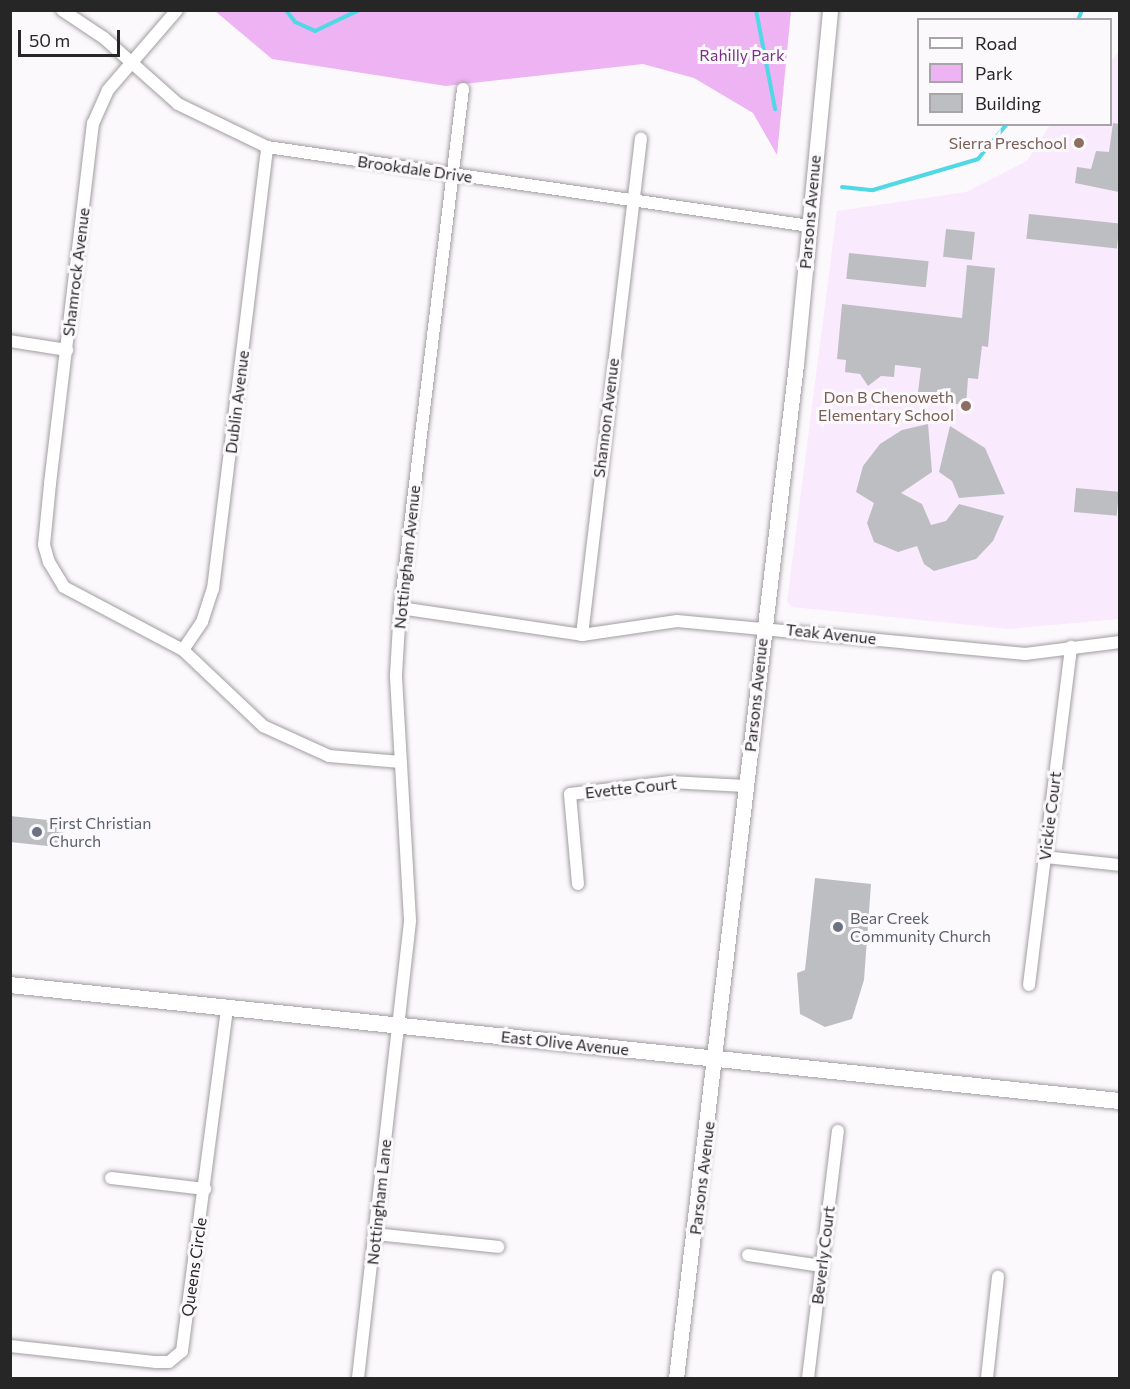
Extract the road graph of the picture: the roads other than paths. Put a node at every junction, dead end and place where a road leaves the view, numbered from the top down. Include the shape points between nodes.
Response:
1 (62, 10) edge
2 (177, 10) edge
3 (830, 10) edge
4 (132, 63) junction
5 (463, 89) dead end
6 (641, 138) dead end
7 (267, 147) junction
8 (451, 174) junction
9 (633, 202) junction
10 (810, 226) junction
11 (10, 341) edge
12 (67, 350) junction
13 (400, 608) junction
14 (763, 627) junction
15 (582, 635) junction
16 (1119, 642) edge
17 (1071, 647) junction
18 (183, 650) junction
19 (401, 762) junction
20 (745, 786) junction
21 (1045, 857) junction
22 (1119, 865) edge
23 (578, 884) dead end
24 (10, 985) edge
25 (1029, 985) dead end
26 (227, 1009) junction
27 (398, 1026) junction
28 (718, 1059) junction
29 (1119, 1101) edge
30 (838, 1131) dead end
31 (111, 1178) dead end
32 (205, 1189) junction
33 (375, 1234) junction
34 (498, 1247) dead end
35 (748, 1255) dead end
36 (822, 1266) junction
37 (998, 1277) dead end
38 (10, 1346) edge
39 (358, 1378) edge
40 (676, 1378) edge
41 (808, 1378) edge
42 (987, 1378) edge

1 - 4 street, Brookdale Drive
2 - 4 street, Shamrock Avenue
3 - 10 street, Parsons Avenue
4 - 7 street, Brookdale Drive via 188,111
4 - 12 street, Shamrock Avenue via 108,90 93,123
5 - 8 street, Nottingham Avenue
6 - 9 street, Shannon Avenue
7 - 8 street, Brookdale Drive
7 - 18 street, Dublin Avenue via 213,589 202,622
8 - 9 street, Brookdale Drive
8 - 13 street, Nottingham Avenue
9 - 10 street, Brookdale Drive
9 - 15 street, Shannon Avenue
10 - 14 street, Parsons Avenue
11 - 12 street
12 - 18 street, Shamrock Avenue via 44,544 49,562 64,586
13 - 15 street, Teak Avenue
13 - 19 street, Nottingham Avenue via 396,675
14 - 15 street, Teak Avenue via 677,621
14 - 17 street, Teak Avenue via 1025,654
14 - 20 street, Parsons Avenue
16 - 17 street, Teak Avenue
17 - 21 street, Vickie Court
18 - 19 street via 263,726 290,741 360,761
19 - 27 street, Nottingham Avenue via 411,878
20 - 23 street, Evette Court via 670,782 570,794
20 - 28 street, Parsons Avenue
21 - 22 street
21 - 25 street, Vickie Court
24 - 26 main road, East Olive Avenue
26 - 27 main road, East Olive Avenue
26 - 32 street, Queens Circle
27 - 28 main road, East Olive Avenue
27 - 33 street, Nottingham Lane
28 - 29 main road, East Olive Avenue
28 - 40 street, Parsons Avenue
30 - 36 street, Beverly Court
31 - 32 street
32 - 38 street, Queens Circle via 182,1351 170,1362
33 - 34 street
33 - 39 street, Nottingham Lane
35 - 36 street
36 - 41 street, Beverly Court
37 - 42 street

